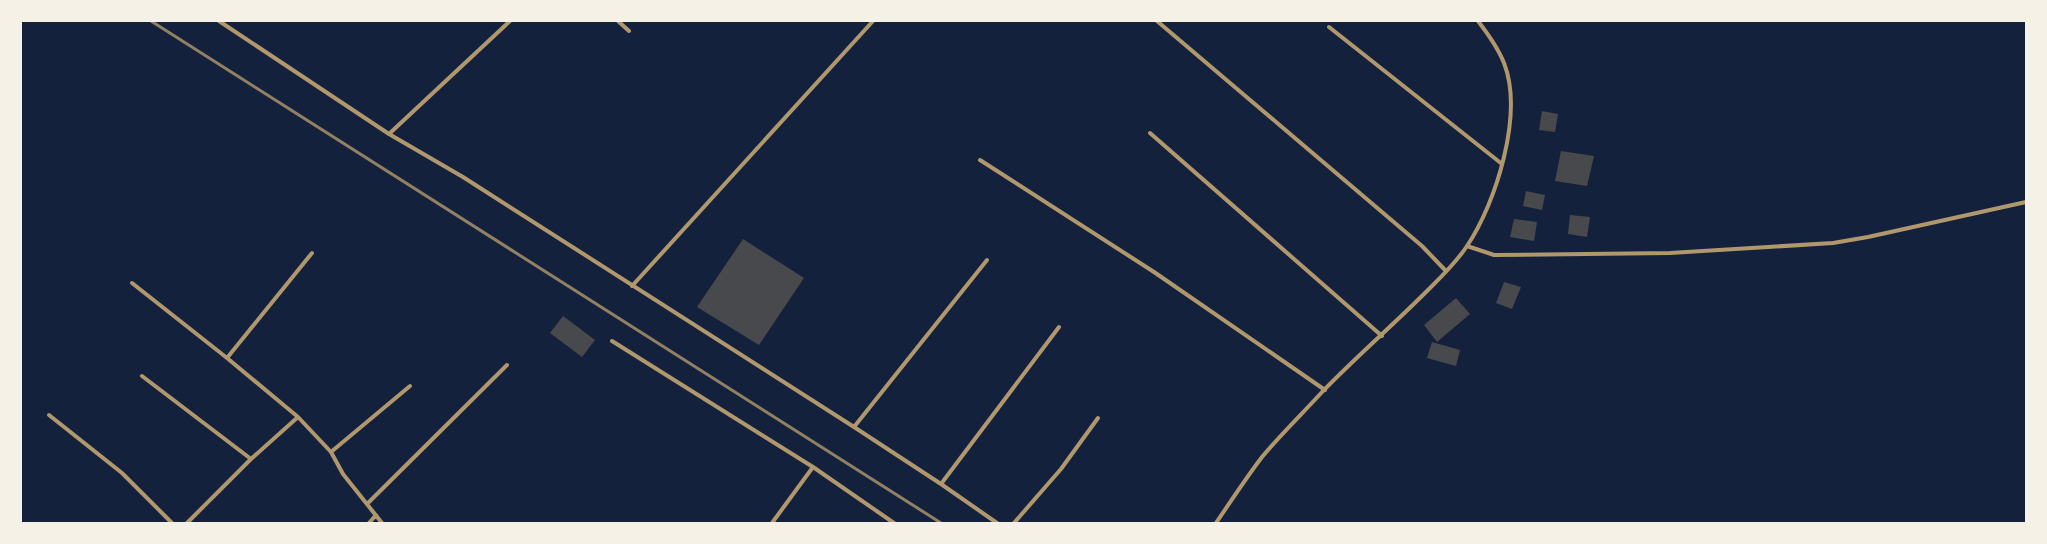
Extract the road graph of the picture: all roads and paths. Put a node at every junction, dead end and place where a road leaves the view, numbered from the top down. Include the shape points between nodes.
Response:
1 (219, 21) edge
2 (510, 21) edge
3 (618, 21) edge
4 (873, 21) edge
5 (1157, 21) edge
6 (1478, 21) edge
7 (1329, 27) dead end
8 (629, 31) dead end
9 (1150, 133) dead end
10 (389, 134) junction
11 (980, 160) dead end
12 (1502, 164) junction
13 (2026, 202) edge
14 (1467, 246) junction
15 (312, 253) dead end
16 (987, 260) dead end
17 (1446, 271) junction
18 (132, 283) dead end
19 (632, 286) junction
20 (1059, 327) dead end
21 (1382, 336) junction
22 (612, 341) dead end
23 (227, 358) junction
24 (507, 365) dead end
25 (142, 376) dead end
26 (410, 386) dead end
27 (1325, 390) junction
28 (49, 415) dead end
29 (298, 417) junction
30 (1098, 418) dead end
31 (854, 427) junction
32 (331, 452) junction
33 (252, 459) junction
34 (814, 467) junction
35 (941, 484) junction
36 (367, 504) junction
37 (376, 515) junction
38 (172, 523) edge
39 (188, 523) edge
40 (369, 523) edge
41 (382, 523) edge
42 (772, 523) edge
43 (894, 523) edge
44 (997, 523) edge
45 (1014, 523) edge
46 (1216, 523) edge

1 - 10 street
2 - 10 street
3 - 8 street
4 - 19 street
5 - 17 street via 1422,246
6 - 12 street via 1504,64 1511,101 1509,131
7 - 12 street
9 - 21 street
10 - 19 street via 463,177
11 - 27 street via 1154,272
12 - 14 street via 1488,206
13 - 14 street via 1833,243 1670,253 1494,255
14 - 17 street
15 - 23 street
16 - 31 street
17 - 21 street
18 - 23 street
19 - 31 street
20 - 35 street
21 - 27 street
22 - 34 street
23 - 29 street
24 - 36 street
25 - 33 street
26 - 32 street
27 - 46 street via 1262,457
28 - 38 street via 122,473
29 - 32 street
29 - 33 street
30 - 45 street via 1061,469
31 - 35 street
32 - 36 street via 342,474
33 - 39 street
34 - 42 street
34 - 43 street
35 - 44 street
36 - 37 street
37 - 40 street
37 - 41 street

